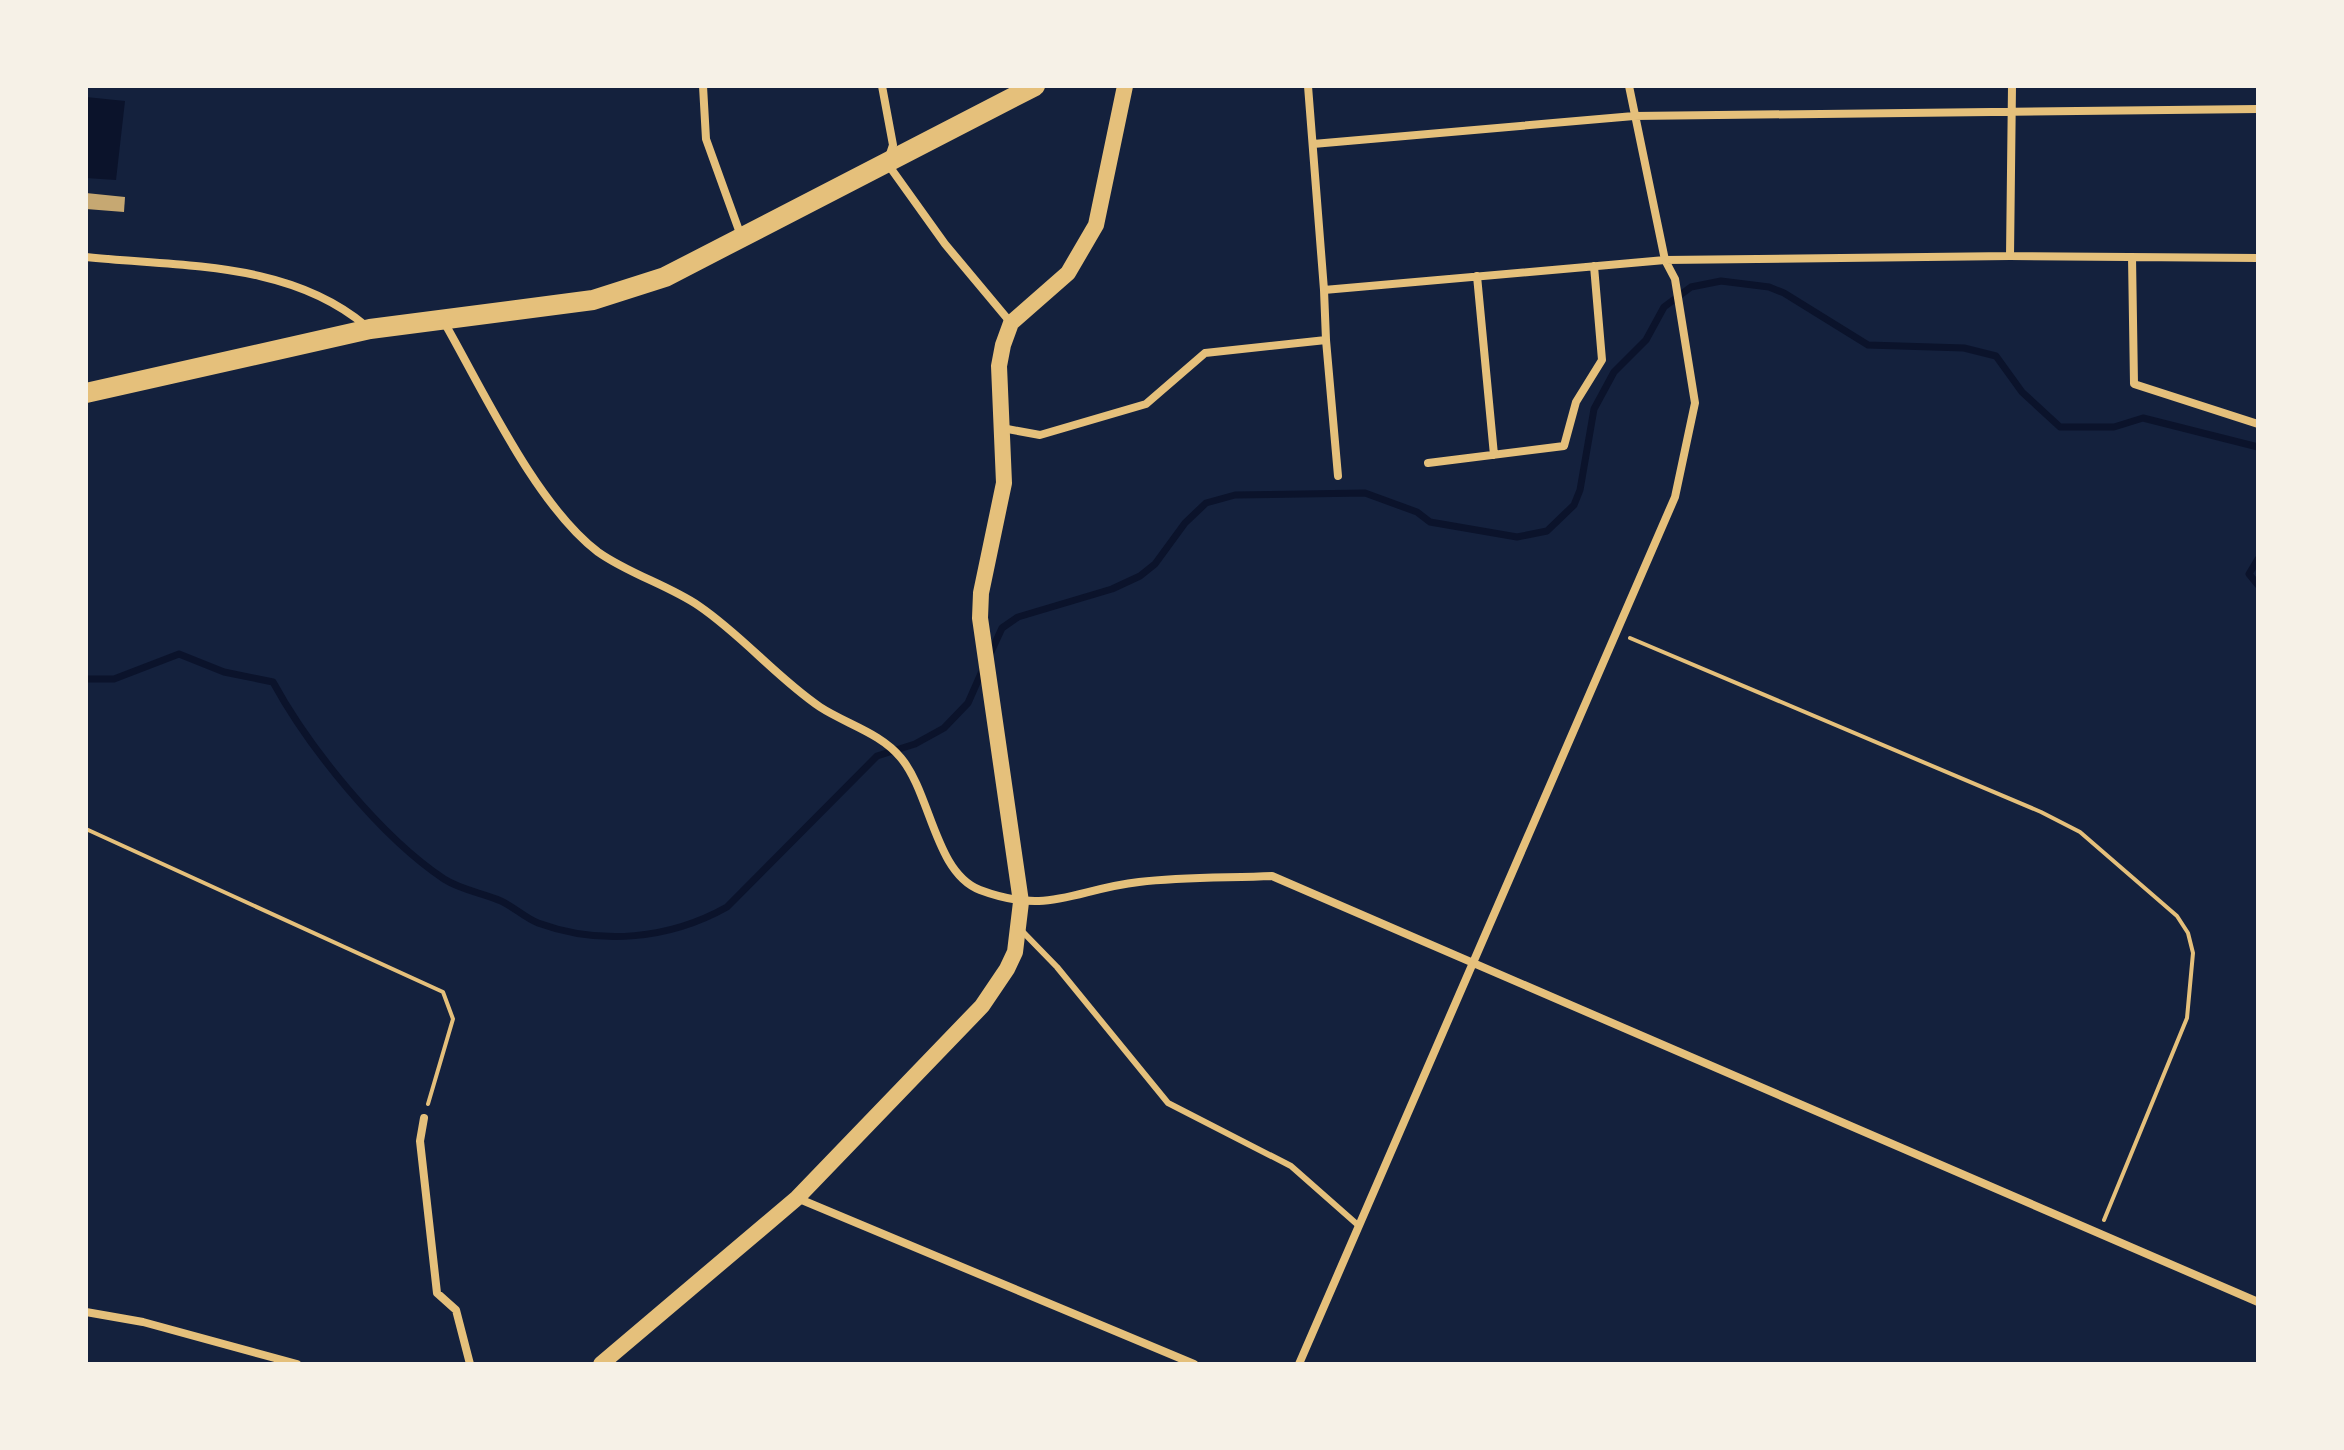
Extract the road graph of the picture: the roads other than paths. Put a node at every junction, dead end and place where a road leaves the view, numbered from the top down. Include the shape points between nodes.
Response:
1 (703, 86) edge
2 (882, 86) edge
3 (1035, 86) edge
4 (1125, 86) edge
5 (1308, 86) edge
6 (1629, 86) edge
7 (2012, 86) edge
8 (2258, 109) edge
9 (2011, 114) junction
10 (1634, 116) junction
11 (1313, 144) junction
12 (887, 163) junction
13 (741, 237) junction
14 (2010, 256) junction
15 (86, 257) edge
16 (2132, 257) junction
17 (2258, 258) edge
18 (1665, 260) junction
19 (1594, 266) junction
20 (1477, 276) junction
21 (1324, 290) junction
22 (442, 320) junction
23 (1011, 323) junction
24 (370, 329) junction
25 (1326, 340) junction
26 (86, 393) edge
27 (2258, 424) edge
28 (1002, 428) junction
29 (1494, 455) junction
30 (1428, 463) dead end
31 (1338, 476) dead end
32 (1021, 902) junction
33 (1020, 929) junction
34 (1471, 963) junction
35 (424, 1118) road end
36 (797, 1198) junction
37 (1359, 1226) junction
38 (2258, 1302) edge
39 (86, 1312) edge
40 (297, 1364) edge
41 (470, 1364) edge
42 (601, 1364) edge
43 (1194, 1364) edge
44 (1299, 1364) edge

1 - 13 street via 706,139
2 - 12 street via 893,145
3 - 12 main road
4 - 23 main road via 1096,225 1084,250 1068,273
5 - 11 street
6 - 10 street
7 - 9 street
8 - 9 street
9 - 10 street
9 - 14 street
10 - 11 street
10 - 18 street
11 - 21 street
12 - 13 main road
12 - 23 street
13 - 22 main road via 628,291
14 - 16 street
14 - 18 street
15 - 24 street via 285,281 338,303
16 - 17 street
16 - 27 street via 2134,384
18 - 19 street
18 - 34 street via 1675,279 1695,403 1675,497
19 - 20 street
19 - 29 street via 1602,360 1576,402 1564,446
20 - 21 street
20 - 29 street
21 - 25 street
22 - 24 main road
22 - 32 street via 522,457 572,529 625,568 698,605 782,681 884,743 916,782 959,875 979,889
23 - 28 main road via 999,366
24 - 26 main road
25 - 28 street via 1205,353 1146,404 1040,435
25 - 31 street
28 - 32 main road via 1004,483 980,618
29 - 30 street
32 - 33 main road
32 - 34 street via 1072,898 1137,882 1272,876
33 - 36 main road via 1007,969 982,1006
33 - 37 lane via 1168,1103 1291,1166
34 - 37 street
34 - 38 street
35 - 41 street via 420,1141 437,1293 456,1310
36 - 42 main road
36 - 43 street
37 - 44 street
39 - 40 street

